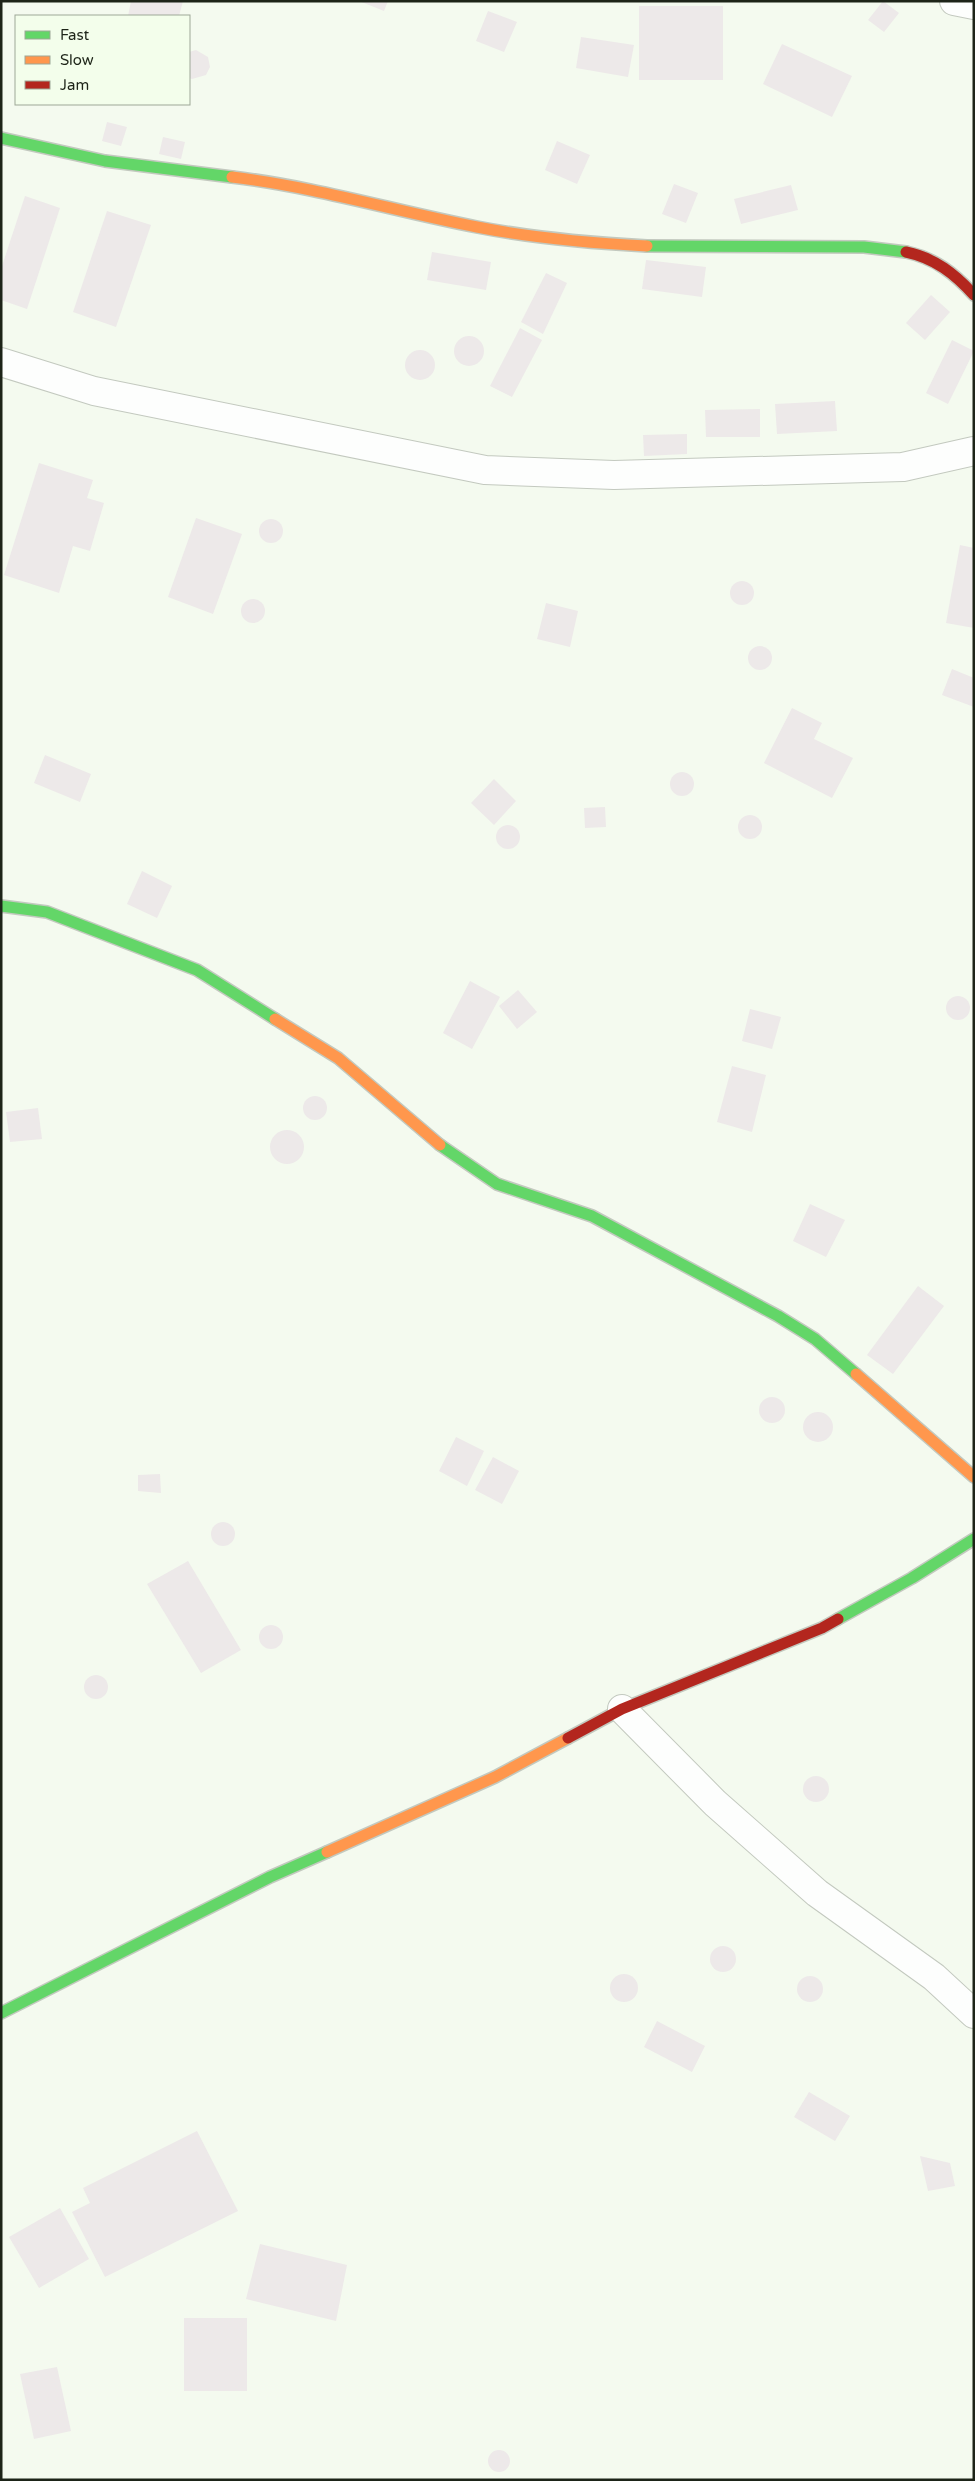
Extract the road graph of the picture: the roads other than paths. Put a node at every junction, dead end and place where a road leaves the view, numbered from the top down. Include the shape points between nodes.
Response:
1 (954, 1) edge
2 (974, 4) edge
3 (1, 138) edge
4 (974, 295) edge
5 (1, 362) edge
6 (974, 451) edge
7 (1, 906) edge
8 (974, 1477) edge
9 (974, 1539) edge
10 (622, 1709) junction
11 (1, 2013) edge
12 (974, 2014) edge

1 - 2 street
3 - 4 street via 81,156 288,185 537,237 638,246 865,246 915,254 942,264
5 - 6 street via 94,391 485,470 614,475 903,467
7 - 8 street via 47,912 197,970 338,1058 446,1150 497,1184 592,1216 815,1339
9 - 10 street via 822,1628
10 - 11 street via 495,1777 270,1877
10 - 12 street via 715,1804 817,1893 934,1976

